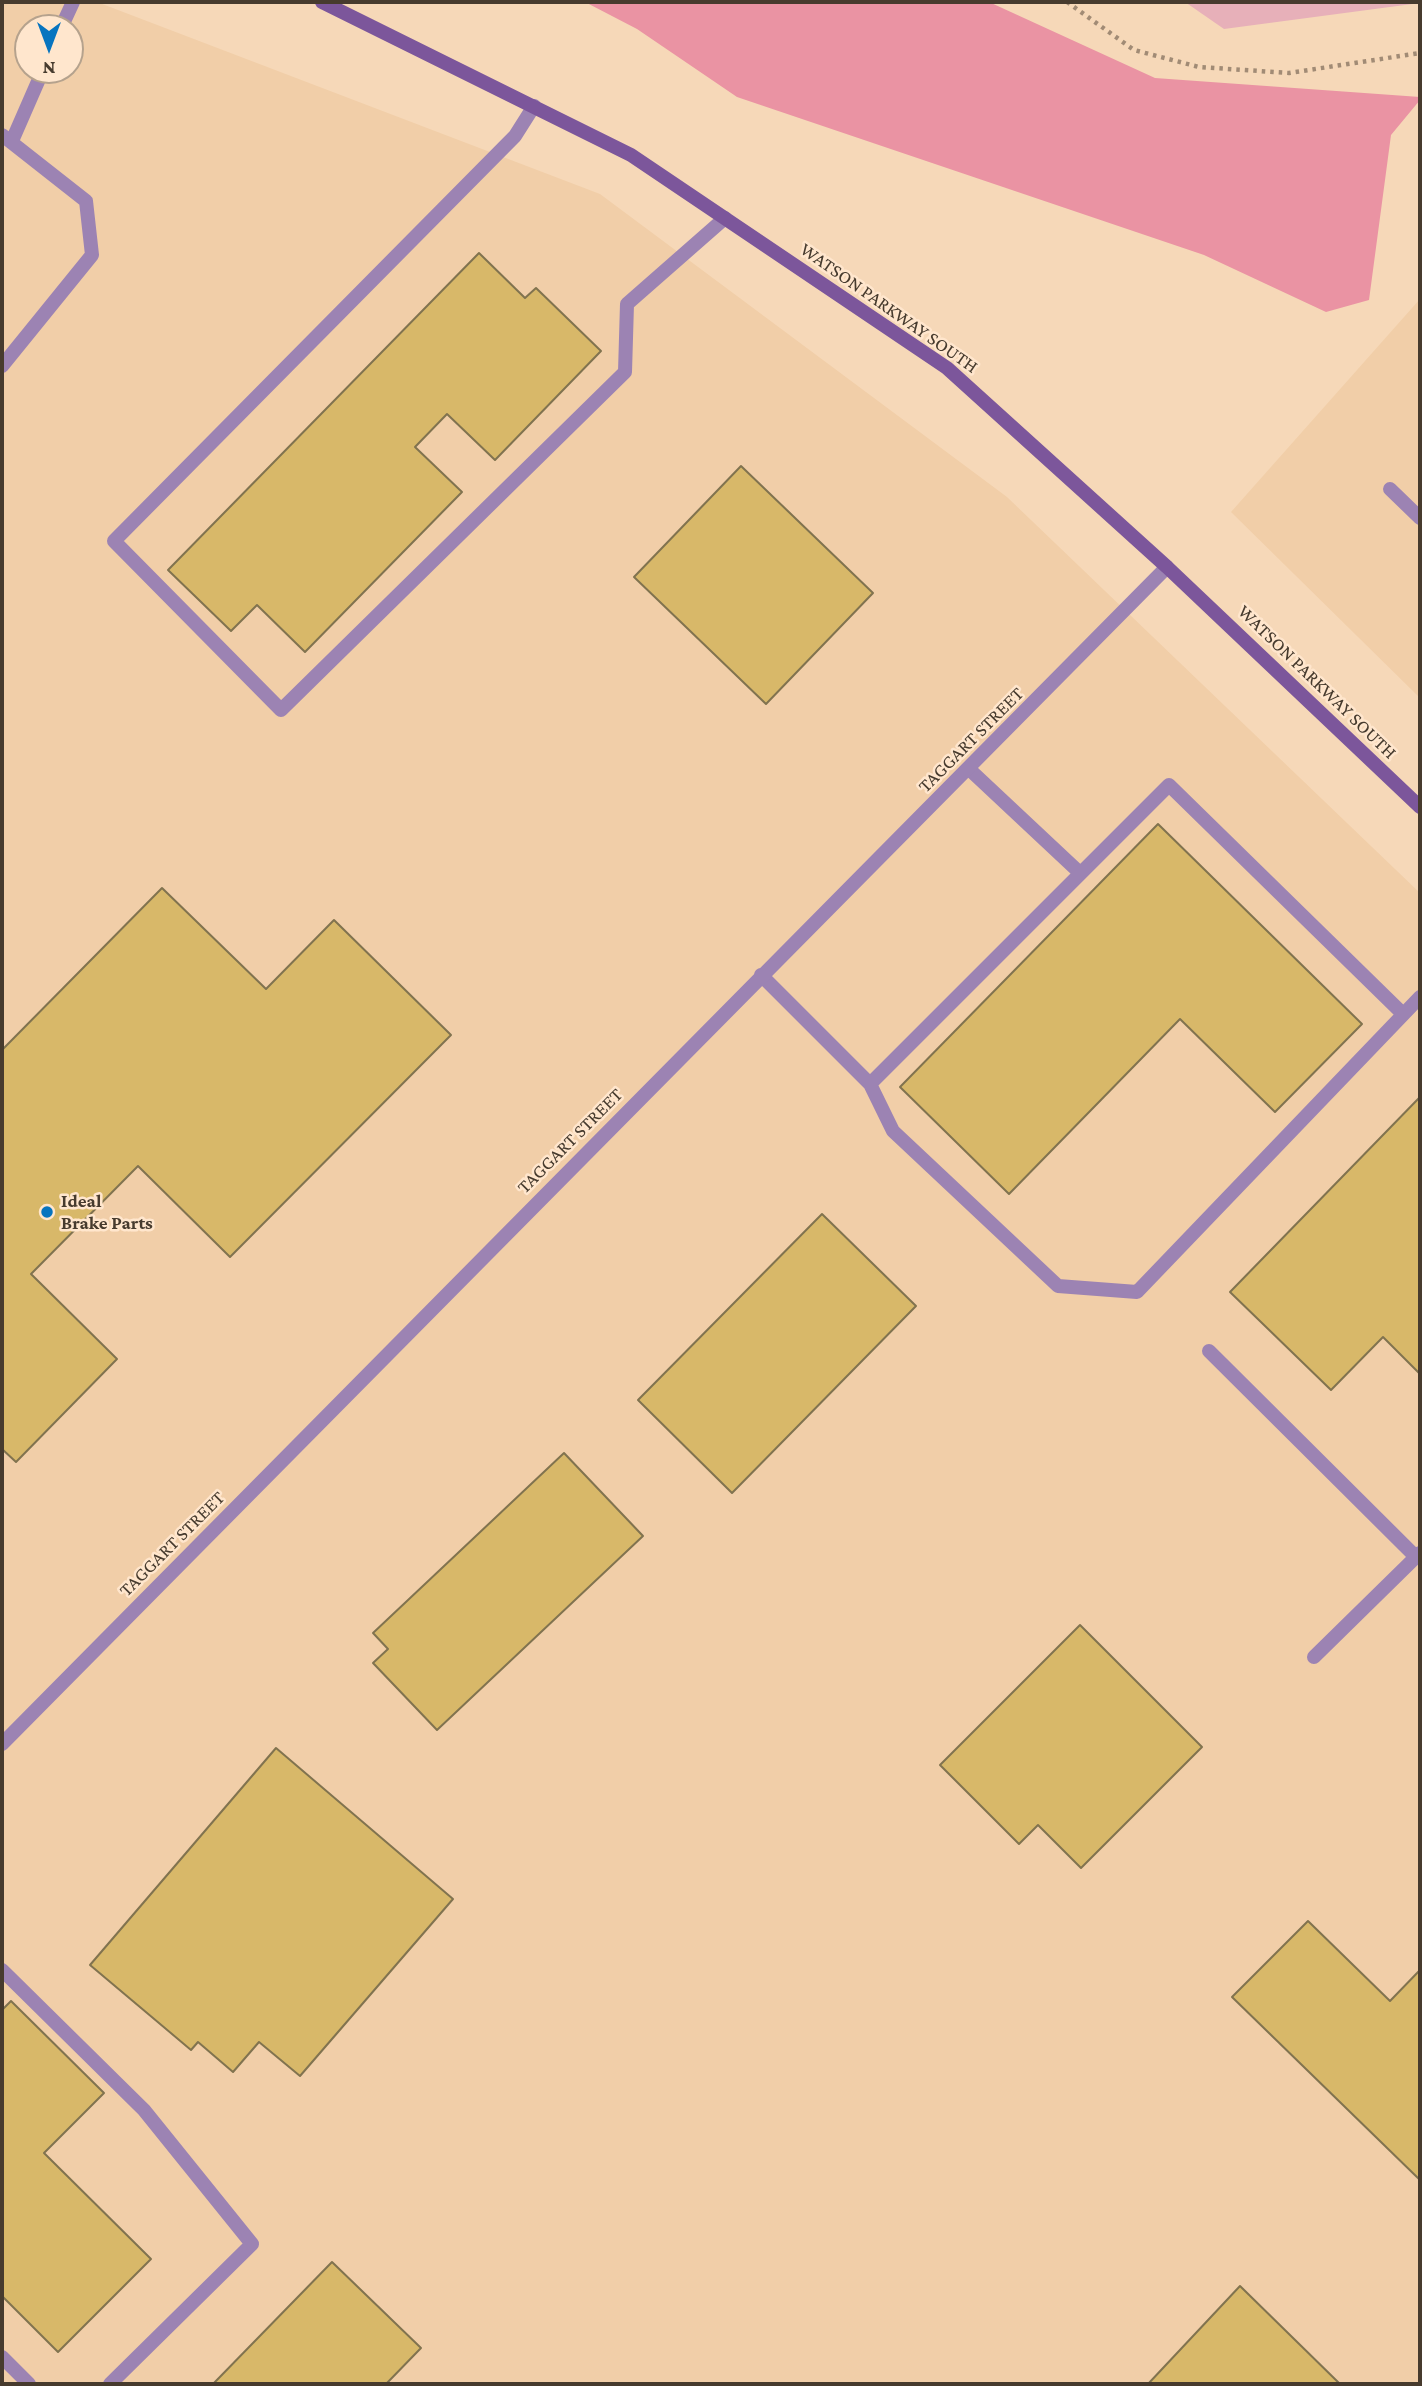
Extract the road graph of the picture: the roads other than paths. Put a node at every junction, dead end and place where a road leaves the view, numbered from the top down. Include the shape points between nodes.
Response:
1 (322, 2) edge
2 (36, 84) edge
3 (534, 106) junction
4 (7, 138) edge
5 (725, 218) junction
6 (2, 366) edge
7 (1391, 489) dead end
8 (1420, 518) edge
9 (1167, 567) junction
10 (969, 769) junction
11 (1420, 807) edge
12 (1080, 873) junction
13 (761, 975) junction
14 (1420, 997) edge
15 (1403, 1014) junction
16 (870, 1084) junction
17 (1209, 1351) dead end
18 (1418, 1555) edge
19 (1314, 1657) dead end
20 (2, 1744) edge
21 (3, 1974) edge
22 (2, 2357) edge
23 (29, 2384) edge
24 (110, 2384) edge

1 - 3 main road, WATSON PARKWAY SOUTH
2 - 4 street
3 - 5 main road, WATSON PARKWAY SOUTH via 631,155
3 - 5 street via 515,136 114,541 281,709 625,372 626,304
4 - 6 street via 86,201 92,255
5 - 9 main road, WATSON PARKWAY SOUTH via 947,368
7 - 8 street
9 - 10 street, TAGGART STREET
9 - 11 main road, WATSON PARKWAY SOUTH
10 - 12 street
10 - 13 street, TAGGART STREET
12 - 15 street via 1169,785
12 - 16 street
13 - 16 street
13 - 20 street, TAGGART STREET
14 - 15 street
15 - 16 street via 1137,1292 1058,1286 893,1132
17 - 18 street
18 - 19 street
21 - 24 street via 144,2110 252,2244
22 - 23 street

